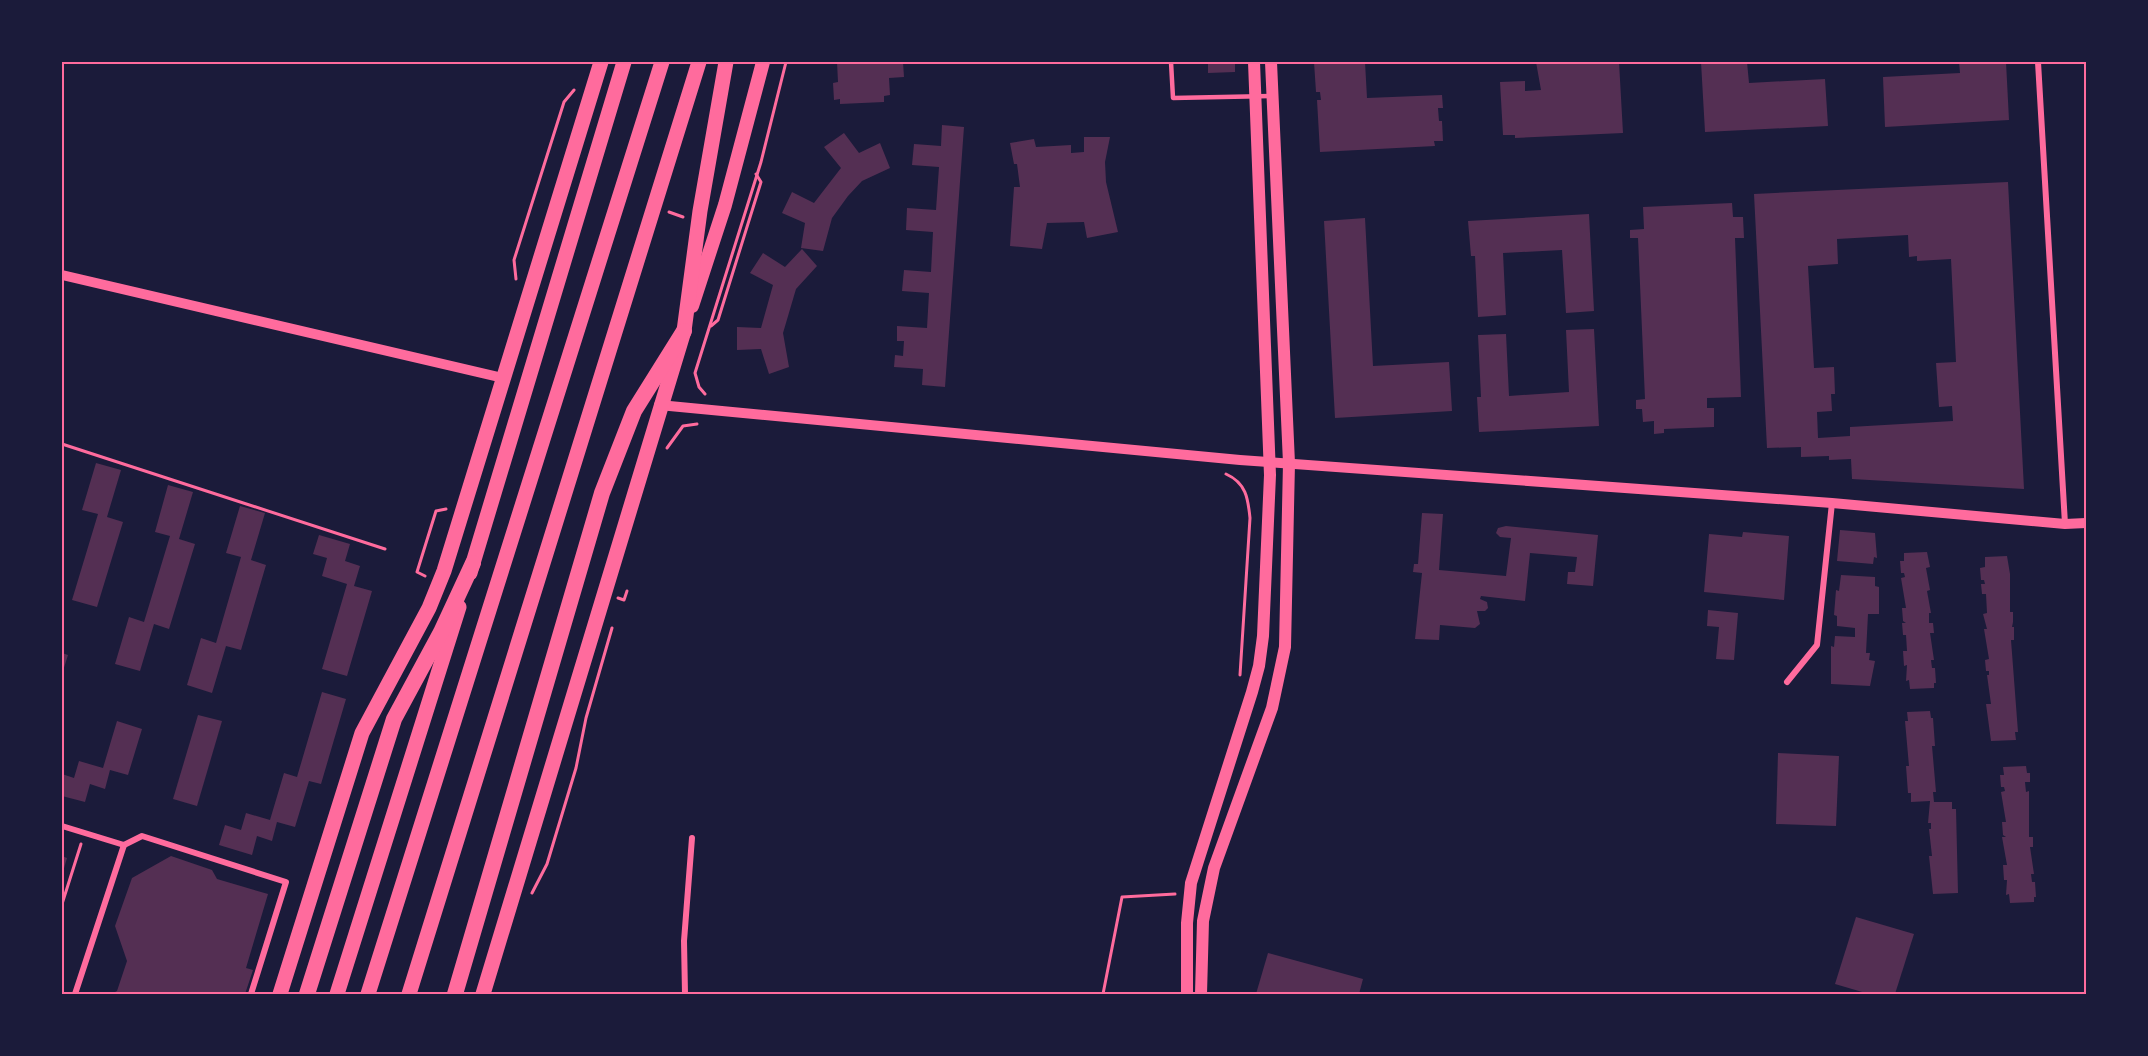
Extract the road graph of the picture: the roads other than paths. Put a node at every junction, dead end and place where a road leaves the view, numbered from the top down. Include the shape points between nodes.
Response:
1 (601, 62) edge
2 (624, 62) edge
3 (662, 62) edge
4 (699, 62) edge
5 (726, 62) edge
6 (763, 62) edge
7 (1171, 62) edge
8 (1254, 62) edge
9 (1271, 62) edge
10 (2038, 62) edge
11 (1256, 96) junction
12 (1272, 96) junction
13 (62, 275) edge
14 (684, 330) junction
15 (503, 378) junction
16 (659, 405) junction
17 (1270, 461) junction
18 (1289, 463) junction
19 (1832, 503) junction
20 (2086, 523) edge
21 (2065, 524) junction
22 (473, 563) junction
23 (1787, 682) dead end
24 (62, 826) edge
25 (692, 838) dead end
26 (123, 845) junction
27 (75, 994) edge
28 (251, 994) edge
29 (280, 994) edge
30 (307, 994) edge
31 (337, 994) edge
32 (368, 994) edge
33 (409, 994) edge
34 (455, 994) edge
35 (483, 994) edge
36 (685, 994) edge
37 (1187, 994) edge
38 (1201, 994) edge

1 - 15 highway
2 - 22 highway
3 - 32 highway
4 - 33 highway
5 - 14 highway
6 - 14 main road via 725,205
7 - 11 lane via 1173,98
8 - 11 main road
9 - 12 main road
10 - 21 street
11 - 12 lane
11 - 17 main road
12 - 18 main road
13 - 15 street
14 - 16 highway
14 - 34 highway via 634,411 602,494
15 - 29 highway via 441,580 362,733
16 - 17 street
16 - 35 highway
17 - 18 street
17 - 37 main road via 1262,651 1191,883
18 - 19 street
18 - 38 main road via 1282,670 1265,730 1214,867 1203,921
19 - 21 street
19 - 23 street via 1817,645
20 - 21 street
22 - 30 highway via 394,718
22 - 31 highway
24 - 26 street
25 - 36 street via 684,941
26 - 27 street
26 - 28 street via 142,836 286,882

